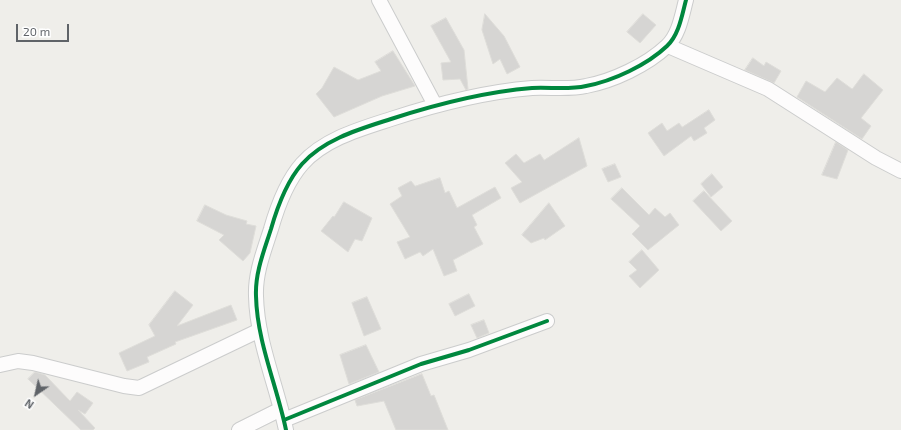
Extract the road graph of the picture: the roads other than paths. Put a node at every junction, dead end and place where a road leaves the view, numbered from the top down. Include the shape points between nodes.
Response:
1 (379, 0) edge
2 (686, 0) edge
3 (668, 46) junction
4 (435, 105) junction
5 (901, 172) edge
6 (547, 321) dead end
7 (260, 330) junction
8 (0, 365) edge
9 (283, 420) edge
10 (239, 430) edge

1 - 4 street
2 - 3 street via 678,30
3 - 4 street via 625,72 586,86 525,89 478,95
3 - 5 street via 768,88
4 - 7 street via 356,130 316,152 301,165 275,217 258,272 256,296
6 - 9 street via 469,350 421,364
7 - 8 street via 139,388 32,363 18,361
7 - 9 street
9 - 10 street

